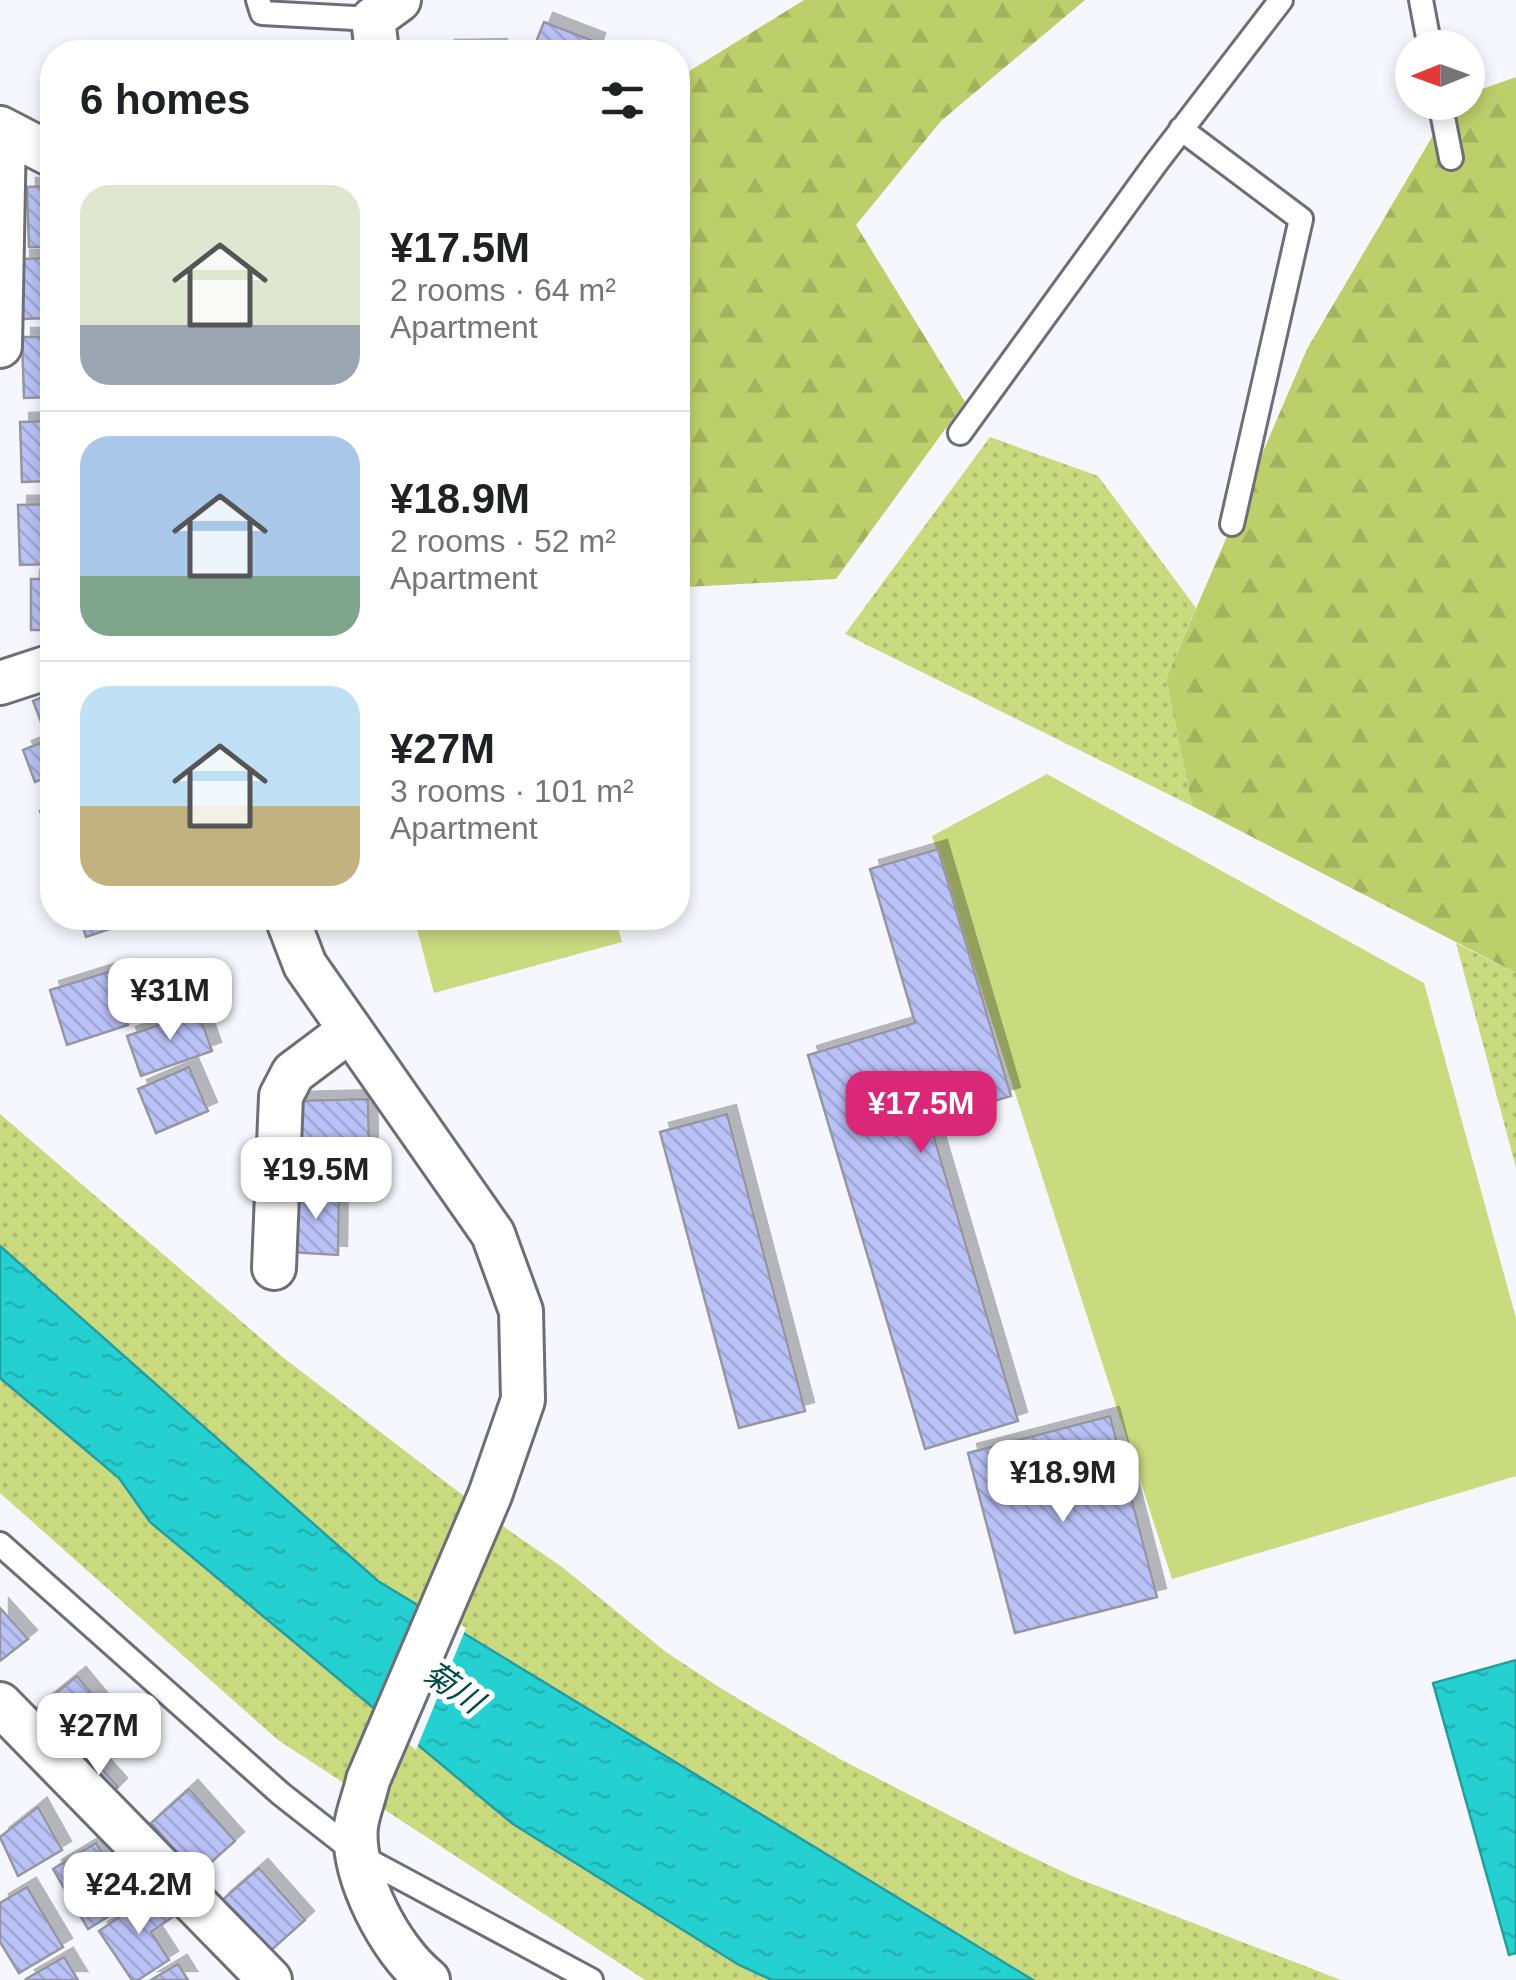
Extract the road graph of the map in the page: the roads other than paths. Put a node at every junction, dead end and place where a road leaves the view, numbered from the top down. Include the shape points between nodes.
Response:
1 (258, 0) edge
2 (1281, 0) edge
3 (1421, 0) edge
4 (383, 24) edge
5 (1427, 30) edge
6 (1444, 120) edge
7 (1181, 129) junction
8 (2, 130) edge
9 (40, 149) edge
10 (1451, 158) dead end
11 (0, 346) edge
12 (960, 432) dead end
13 (1232, 524) dead end
14 (40, 670) edge
15 (0, 683) edge
16 (292, 930) edge
17 (349, 1031) junction
18 (274, 1268) dead end
19 (0, 1544) edge
20 (0, 1704) edge
21 (358, 1842) junction
22 (270, 1980) edge
23 (428, 1980) edge
24 (591, 1980) edge

1 - 4 lane via 262,13
2 - 7 lane
3 - 5 lane
6 - 10 lane
7 - 12 lane
7 - 13 lane via 1301,219
8 - 9 street
8 - 11 street
14 - 15 street
16 - 17 street via 305,965
17 - 18 street via 294,1073 281,1096
17 - 21 street via 493,1234 522,1312 523,1400 368,1780
19 - 21 lane via 281,1794
20 - 22 street
21 - 23 street via 374,1908
21 - 24 lane

